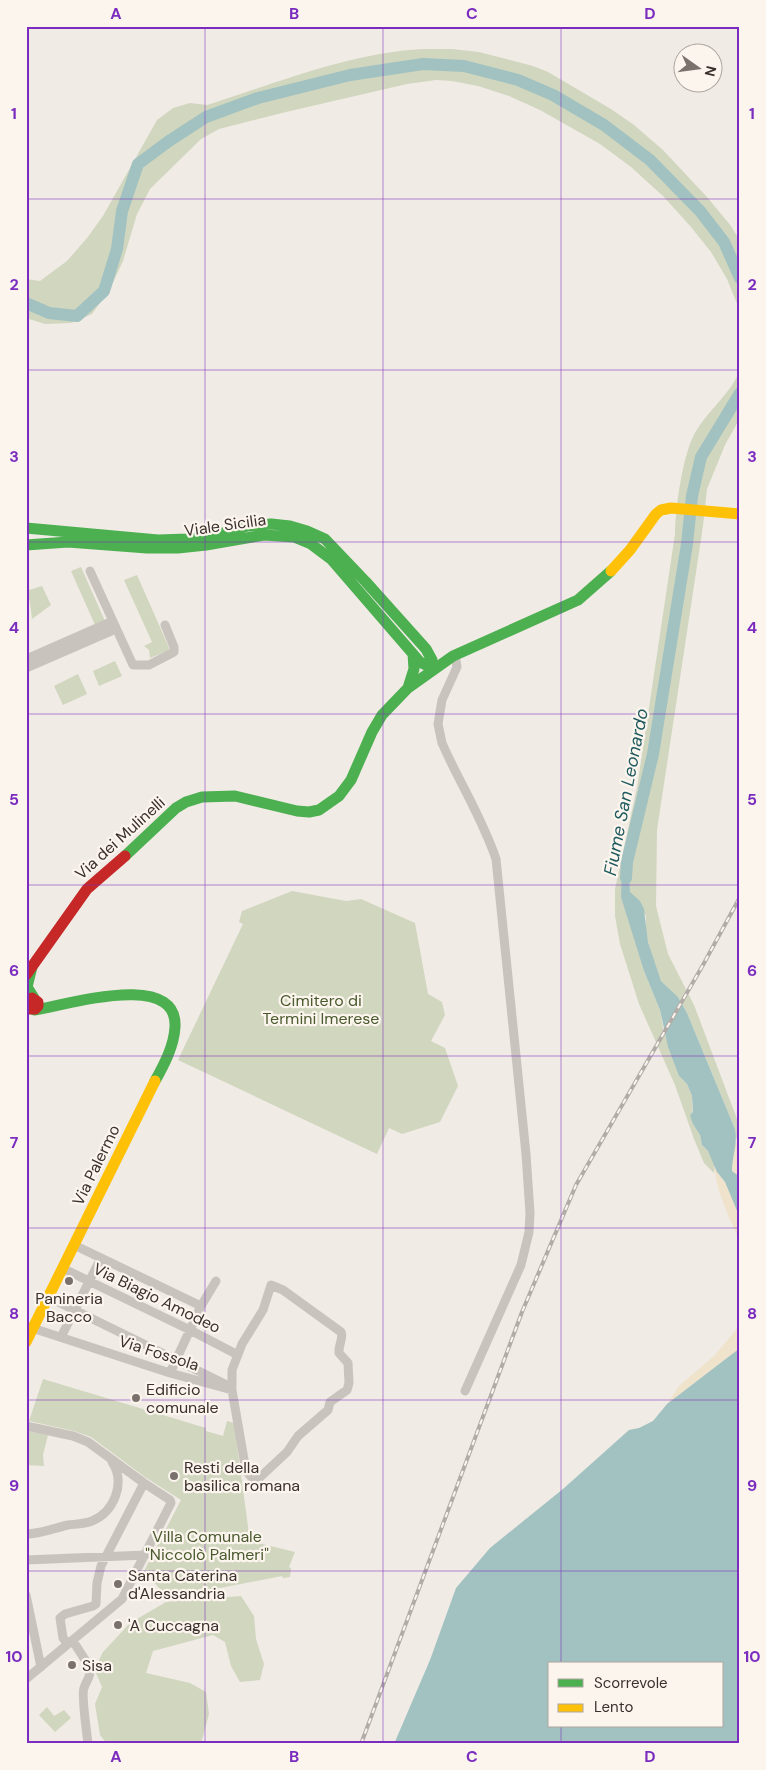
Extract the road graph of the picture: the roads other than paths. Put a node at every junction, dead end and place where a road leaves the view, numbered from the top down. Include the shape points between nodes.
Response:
1 (735, 514) edge
2 (26, 528) edge
3 (28, 547) edge
4 (90, 571) dead end
5 (114, 625) junction
6 (165, 625) dead end
7 (425, 647) junction
8 (413, 654) junction
9 (453, 656) junction
10 (26, 659) edge
11 (26, 668) edge
12 (434, 669) junction
13 (408, 688) junction
14 (29, 971) edge
15 (30, 1006) edge
16 (74, 1245) junction
17 (101, 1258) junction
18 (62, 1268) junction
19 (216, 1280) dead end
20 (89, 1281) junction
21 (48, 1297) junction
22 (201, 1306) junction
23 (74, 1309) junction
24 (30, 1327) edge
25 (190, 1330) junction
26 (61, 1337) junction
27 (26, 1342) edge
28 (238, 1355) junction
29 (176, 1359) junction
30 (170, 1372) junction
31 (232, 1389) junction
32 (465, 1391) dead end
33 (26, 1426) edge
34 (109, 1458) junction
35 (144, 1483) junction
36 (26, 1534) edge
37 (146, 1555) junction
38 (106, 1556) junction
39 (26, 1560) edge
40 (26, 1595) edge
41 (70, 1643) junction
42 (40, 1667) junction
43 (26, 1679) edge
44 (88, 1744) edge

1 - 9 main road, Via dei Mulinelli via 671,508 661,510 624,559 597,587 578,600
2 - 7 main road, Viale Sicilia via 158,540 188,539 271,524 307,531 325,540 338,552
3 - 8 main road, Viale Sicilia via 68,542 192,548 271,534 303,540 331,559
4 - 5 street
5 - 6 street via 132,664 136,666 149,665 174,652
5 - 10 street via 108,623
5 - 11 street via 111,631
7 - 9 main road
7 - 12 main road
8 - 12 main road, Viale Sicilia
8 - 13 main road via 414,669
9 - 12 main road, Via dei Mulinelli
9 - 32 street via 457,668 442,700 438,724 446,754 479,815 496,859 530,1213 521,1265
12 - 13 main road, Via dei Mulinelli
13 - 14 main road, Via dei Mulinelli via 382,716 351,780 330,804 309,812 235,796 186,802 87,889
14 - 15 main road via 26,986
15 - 16 main road, Via Palermo via 142,995 162,1001 172,1012 175,1027 163,1066
16 - 17 street
16 - 18 main road, Via Palermo
17 - 20 street
17 - 22 street
18 - 20 street, Via Biagio Amodeo
18 - 21 main road, Via Palermo
19 - 22 street
20 - 23 street
20 - 25 street, Via Biagio Amodeo
21 - 23 street
21 - 24 main road, Via Palermo
22 - 25 street
23 - 26 street
23 - 29 street
24 - 26 street, Via Fossola
24 - 27 main road, Via Palermo
25 - 28 street, Via Biagio Amodeo
25 - 29 street
26 - 30 street, Via Fossola
28 - 31 street via 232,1370
28 - 31 street via 263,1310 271,1284 341,1332 339,1353 348,1363 349,1383 347,1390 330,1402 328,1410 298,1436 288,1452 257,1480 246,1471
29 - 30 street
29 - 31 street
30 - 31 street, Via Fossola
33 - 34 street via 88,1442
34 - 35 street
34 - 36 street via 117,1473 118,1484 113,1502 104,1513 85,1523
35 - 37 street via 170,1500 171,1505
35 - 38 street
37 - 38 street
37 - 41 street via 122,1599
38 - 39 street
38 - 41 street via 97,1583 96,1605 60,1618 63,1638
40 - 42 street
41 - 42 street
41 - 44 street via 91,1670 83,1691
42 - 43 street

